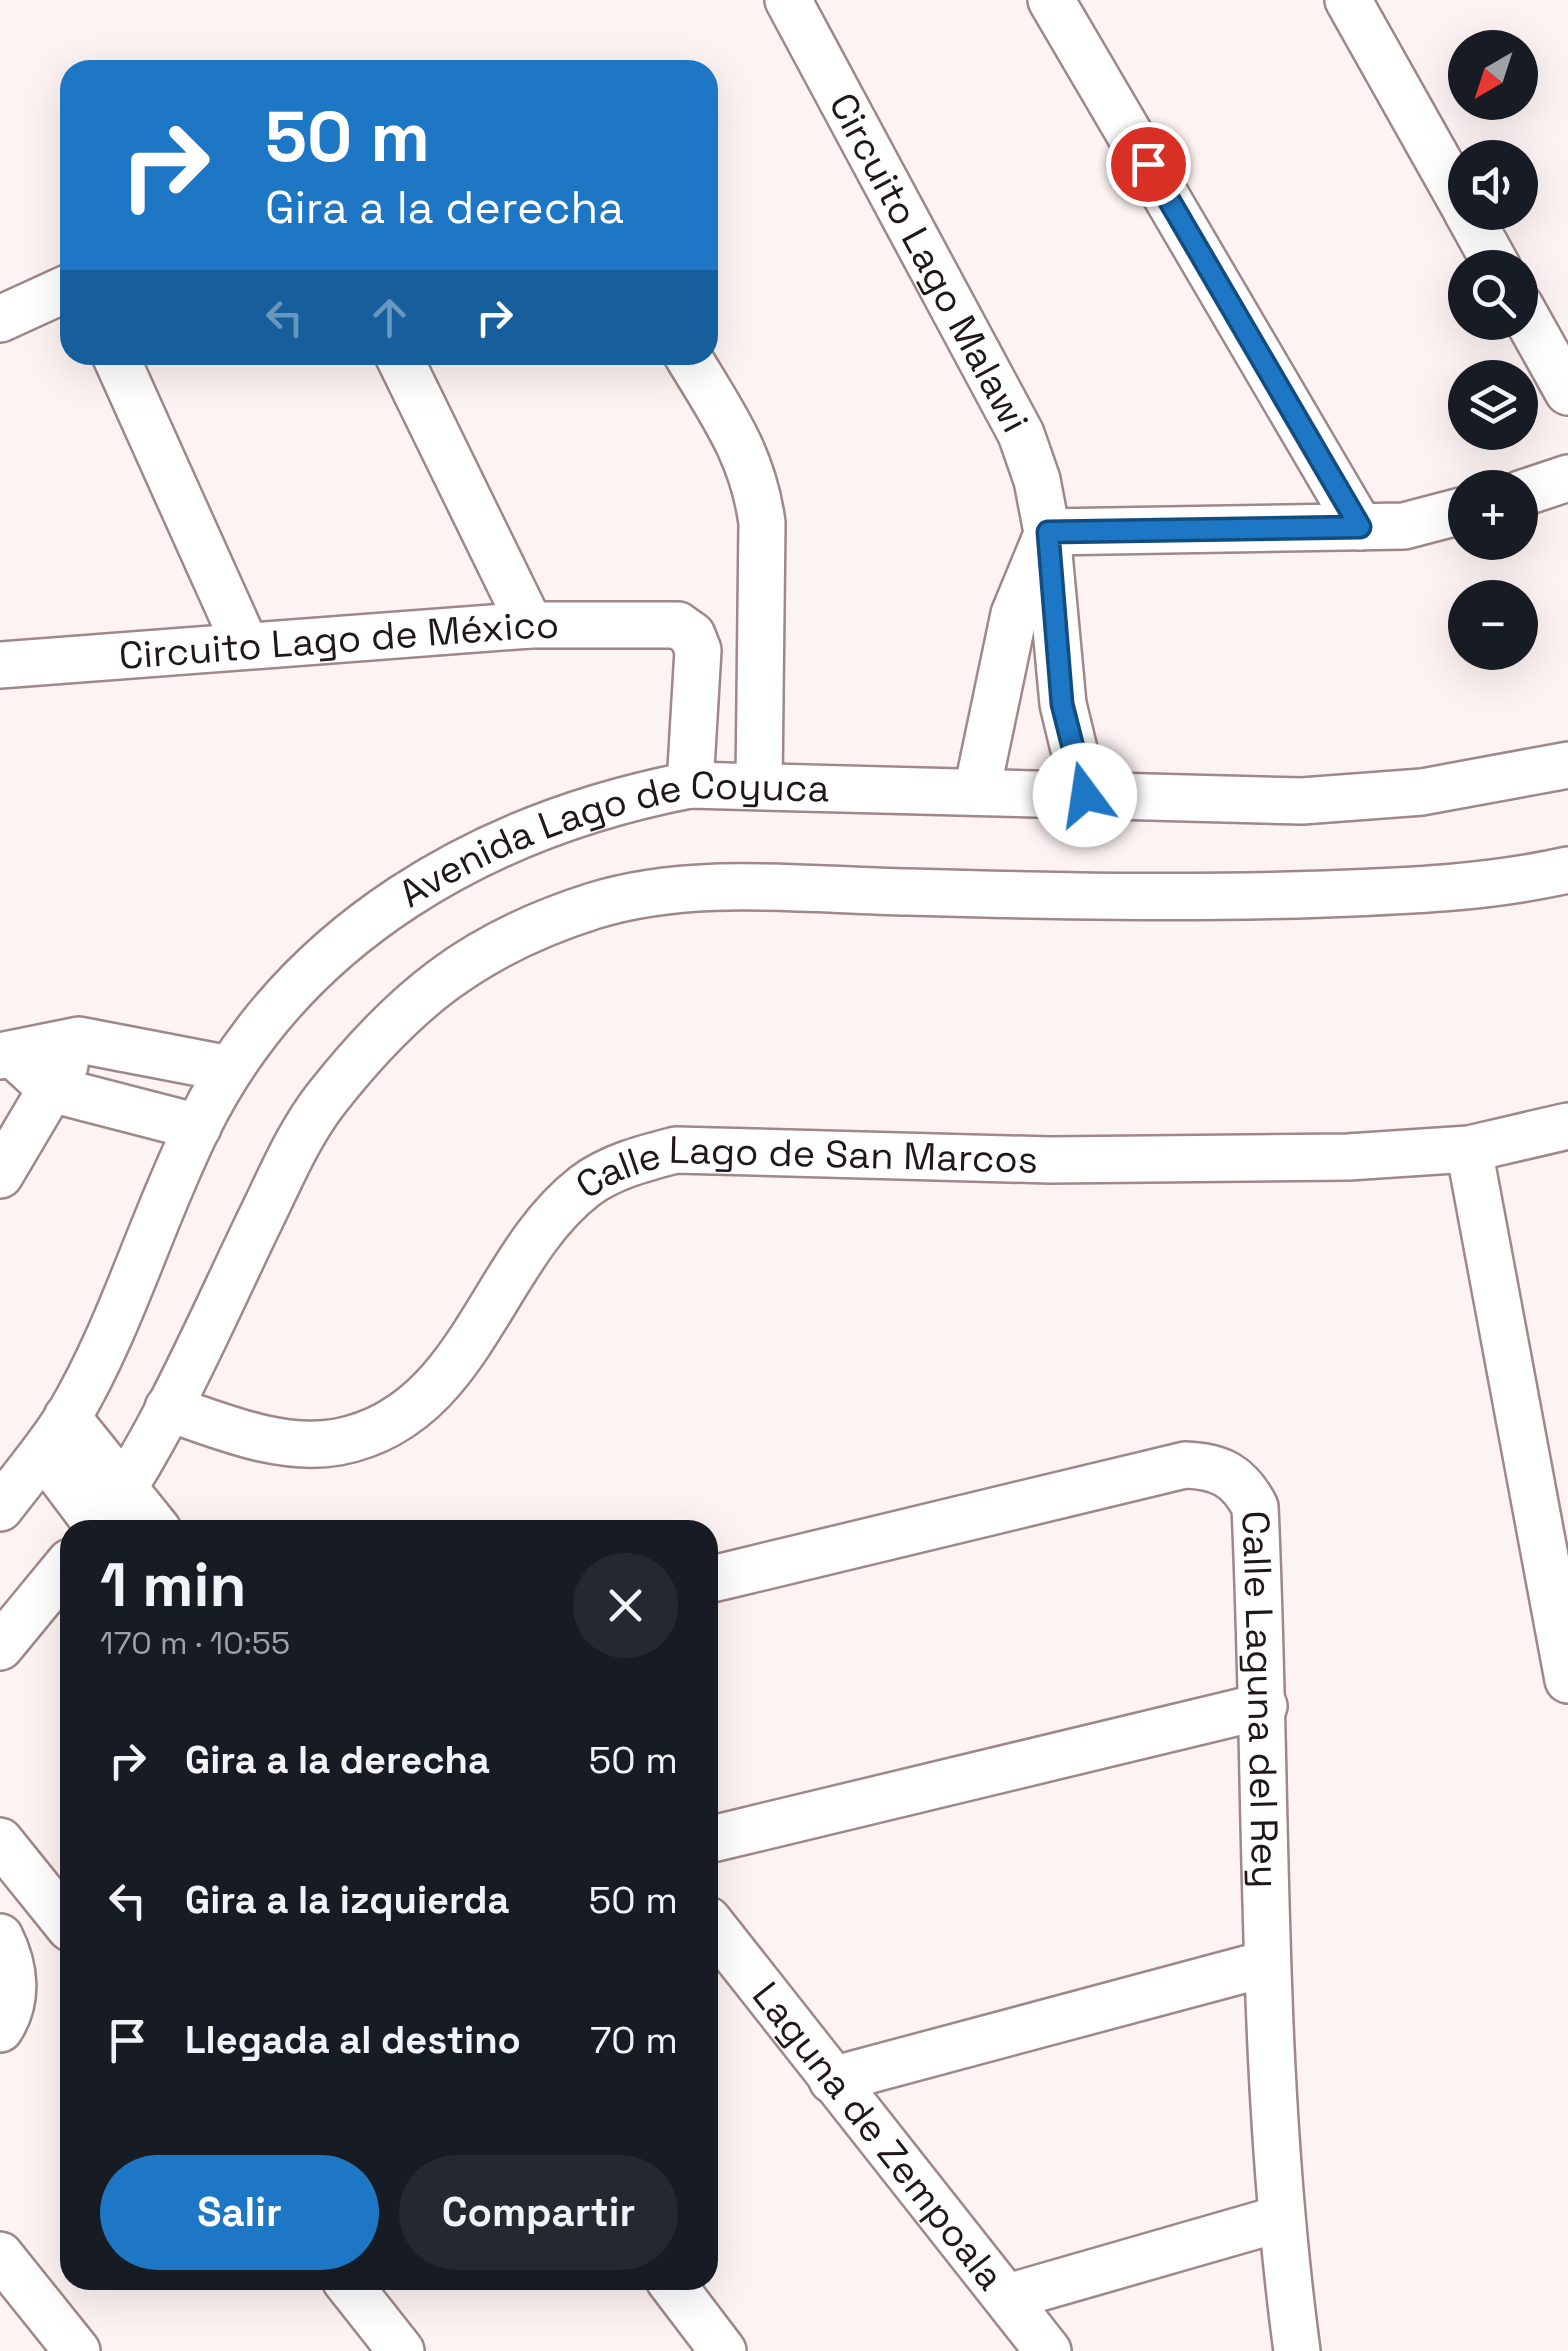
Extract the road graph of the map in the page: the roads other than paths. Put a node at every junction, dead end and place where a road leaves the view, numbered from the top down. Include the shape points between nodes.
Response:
1 (788, 0) edge
2 (1051, 0) edge
3 (1348, 0) edge
4 (1448, 178) edge
5 (60, 292) edge
6 (0, 319) edge
7 (1538, 338) edge
8 (120, 365) edge
9 (403, 365) edge
10 (694, 365) edge
11 (1568, 392) edge
12 (1568, 478) edge
13 (1538, 488) edge
14 (1448, 514) edge
15 (1360, 527) junction
16 (1048, 532) junction
17 (530, 625) junction
18 (244, 644) junction
19 (0, 665) edge
20 (1568, 765) edge
21 (758, 784) junction
22 (690, 785) junction
23 (977, 791) junction
24 (1085, 795) junction
25 (1568, 870) edge
26 (80, 1040) junction
27 (8, 1056) edge
28 (230, 1069) junction
29 (51, 1089) junction
30 (1568, 1126) edge
31 (198, 1127) junction
32 (1469, 1149) junction
33 (0, 1175) edge
34 (168, 1408) junction
35 (55, 1435) junction
36 (124, 1488) junction
37 (0, 1508) edge
38 (94, 1520) edge
39 (104, 1520) edge
40 (150, 1520) edge
41 (60, 1574) edge
42 (718, 1578) edge
43 (0, 1648) edge
44 (1568, 1680) edge
45 (1264, 1706) junction
46 (718, 1838) edge
47 (0, 1841) edge
48 (60, 1916) edge
49 (718, 1933) edge
50 (0, 1937) edge
51 (1266, 1964) junction
52 (0, 2029) edge
53 (832, 2080) junction
54 (1279, 2219) junction
55 (0, 2255) edge
56 (353, 2290) edge
57 (677, 2290) edge
58 (1008, 2298) junction
59 (77, 2351) edge
60 (400, 2351) edge
61 (723, 2351) edge
62 (1048, 2351) edge
63 (1297, 2351) edge

1 - 16 street, Circuito Lago Malawi via 1021,434
2 - 15 street
3 - 4 street
5 - 6 street
7 - 11 street
8 - 18 street
9 - 17 street
10 - 21 street via 748,456 757,486
12 - 13 street
14 - 15 street via 1404,526
15 - 16 street
16 - 23 street via 1014,614
16 - 24 street, Circuito Lago Malawi via 1062,704
17 - 18 street, Circuito Lago de México
17 - 22 street, Circuito Lago de México via 678,624 692,635 698,650
18 - 19 street, Circuito Lago de México
20 - 24 street, Avenida Lago de Coyuca via 1422,792 1302,801
21 - 22 street, Avenida Lago de Coyuca
21 - 23 street, Avenida Lago de Coyuca
22 - 28 street, Avenida Lago de Coyuca via 544,822 410,892 314,969
23 - 24 street, Avenida Lago de Coyuca
25 - 34 street, Avenida Lago de Coyuca via 1412,891 1188,899 745,888 654,892 532,929 462,963 412,1003 327,1099 297,1142
26 - 27 street
26 - 28 street
26 - 29 street
27 - 29 street
28 - 31 street, Avenida Lago de Coyuca
29 - 31 street
29 - 33 street
30 - 32 street, Calle Lago de San Marcos
31 - 35 street, Avenida Lago de Coyuca via 94,1368
32 - 34 street, Calle Lago de San Marcos via 1068,1160 676,1150 627,1163 586,1185 551,1219 436,1390 376,1428 338,1442 298,1442 240,1433
32 - 44 street
34 - 36 street, Avenida Lago de Coyuca
35 - 36 street
35 - 37 street, Avenida Lago de Coyuca
35 - 38 street
36 - 39 street, Avenida Lago de Coyuca
36 - 40 street
41 - 43 street
42 - 45 street, Calle Laguna del Rey via 1185,1464 1210,1465 1246,1488 1255,1507
45 - 46 street
45 - 51 street, Calle Laguna del Rey
47 - 48 street
49 - 53 street, Laguna de Zempoala
50 - 52 street via 14,1991
51 - 53 street
51 - 54 street, Calle Laguna del Rey
53 - 58 street, Laguna de Zempoala
54 - 58 street
54 - 63 street, Calle Laguna del Rey
55 - 59 street
56 - 60 street
57 - 61 street
58 - 62 street, Laguna de Zempoala

